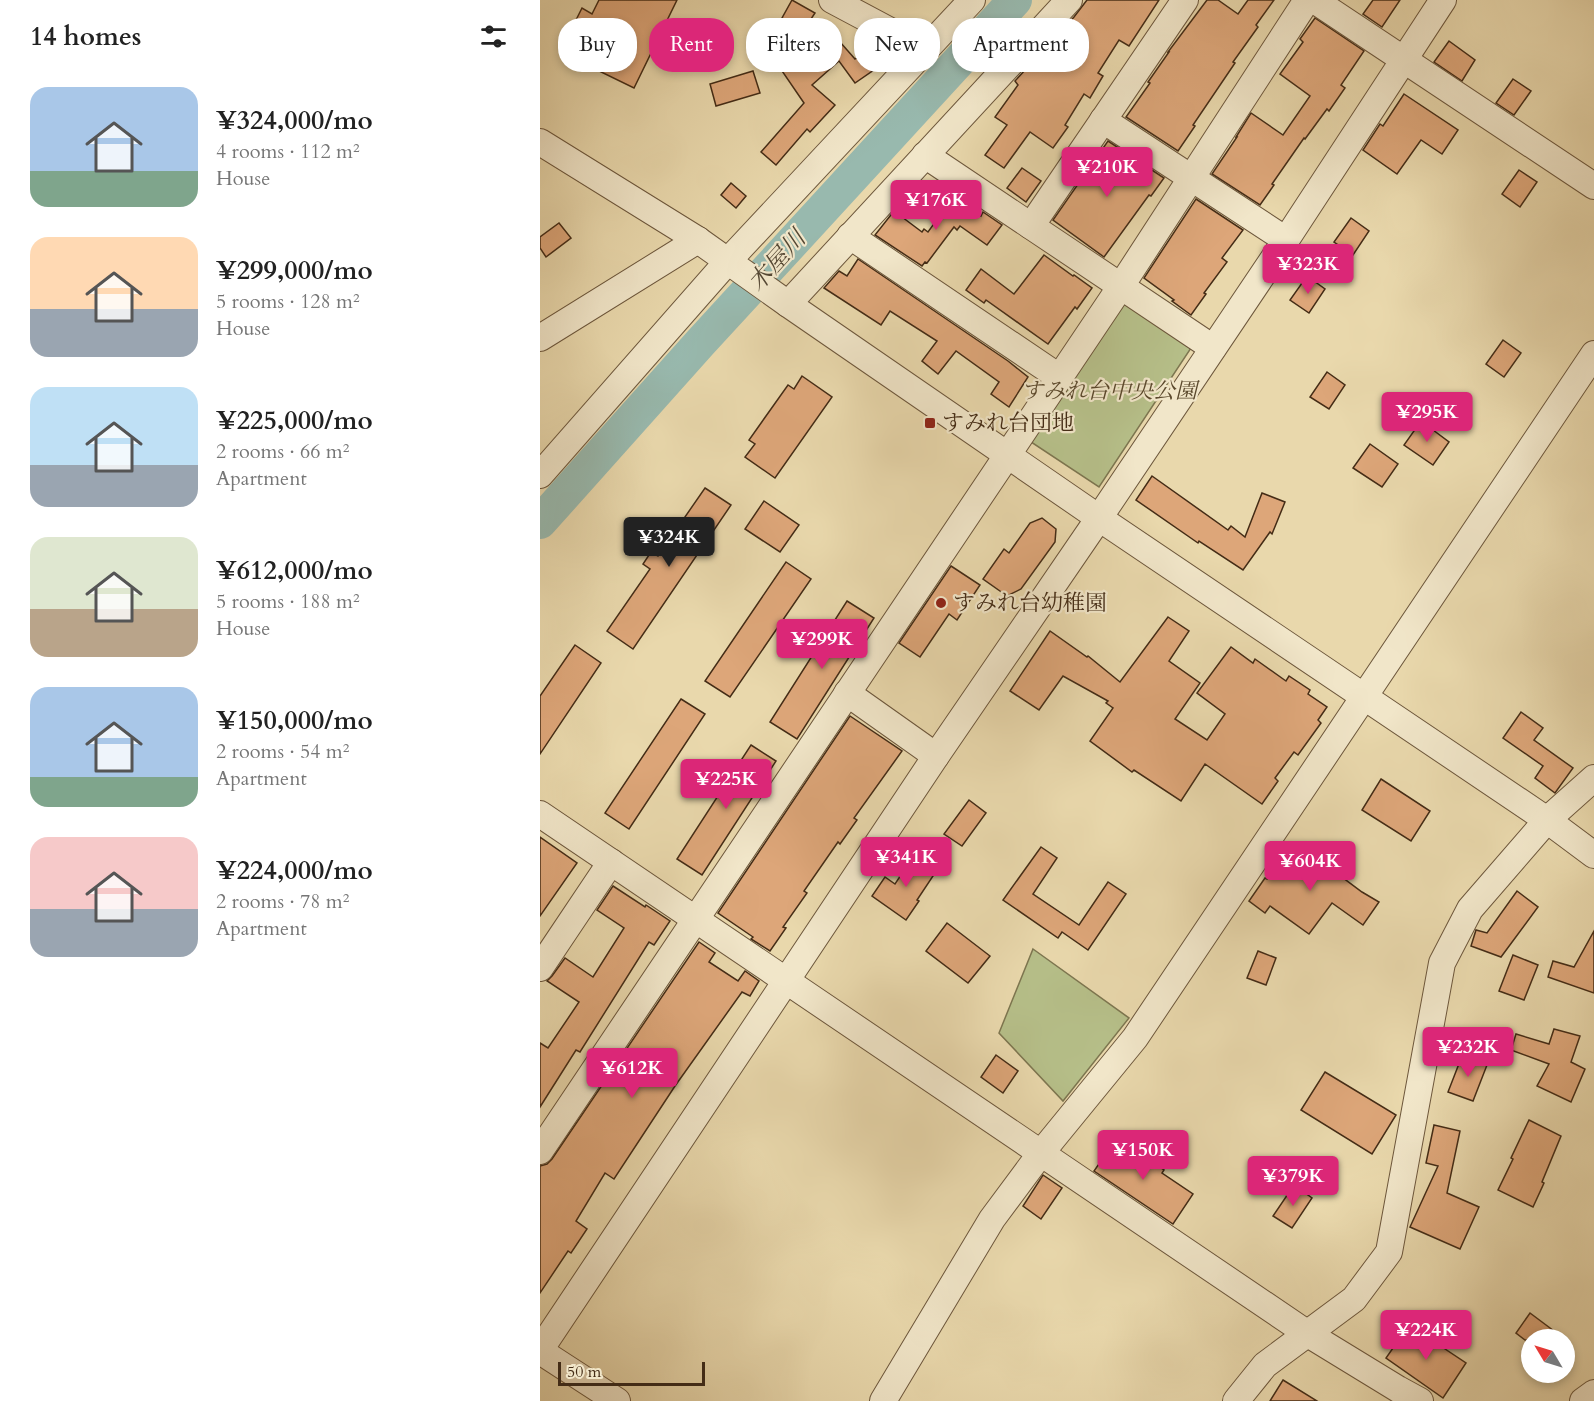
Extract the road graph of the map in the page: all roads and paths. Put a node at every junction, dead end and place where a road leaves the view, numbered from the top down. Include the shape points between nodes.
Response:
1 (832, 0) edge
2 (972, 0) edge
3 (1069, 0) edge
4 (1185, 0) edge
5 (1307, 0) edge
6 (1314, 0) edge
7 (1443, 0) edge
8 (866, 18) edge
9 (940, 35) edge
10 (1404, 60) junction
11 (906, 72) edge
12 (1103, 120) junction
13 (540, 142) edge
14 (925, 155) junction
15 (1191, 178) junction
16 (1594, 186) edge
17 (1031, 226) junction
18 (850, 236) junction
19 (698, 240) junction
20 (1286, 240) junction
21 (734, 266) junction
22 (1121, 286) junction
23 (785, 302) junction
24 (540, 338) edge
25 (1213, 348) junction
26 (1594, 354) edge
27 (1059, 376) junction
28 (1008, 455) junction
29 (540, 475) edge
30 (1099, 518) junction
31 (847, 693) junction
32 (1364, 696) junction
33 (936, 756) junction
34 (1594, 778) edge
35 (540, 814) edge
36 (1548, 820) junction
37 (1594, 855) edge
38 (611, 862) junction
39 (695, 919) junction
40 (540, 968) edge
41 (786, 981) junction
42 (540, 1151) edge
43 (1041, 1153) junction
44 (1308, 1334) junction
45 (540, 1350) edge
46 (1594, 1393) edge
47 (617, 1401) edge
48 (883, 1401) edge
49 (1236, 1401) edge
50 (1420, 1401) edge
51 (1583, 1401) edge

1 - 8 street
2 - 9 street
3 - 14 street
4 - 12 street
5 - 15 street
6 - 10 street
7 - 10 street
10 - 16 street
10 - 20 street
11 - 21 street
12 - 15 street
12 - 17 street
13 - 19 street
14 - 17 street
14 - 18 street
15 - 20 street
15 - 22 street
17 - 22 street
18 - 23 street
18 - 27 street
19 - 21 street
19 - 24 street
20 - 25 street
21 - 23 street
21 - 29 street
22 - 25 street
22 - 27 street
23 - 28 street
25 - 30 street
26 - 32 street
27 - 28 street
28 - 30 street
28 - 31 street
30 - 32 street
30 - 33 street
31 - 33 street
31 - 39 street
32 - 36 street
32 - 43 street via 1135,1038
33 - 41 street
34 - 36 street
35 - 38 street
36 - 37 street
36 - 44 street via 1470,909 1442,963 1389,1252 1354,1299
38 - 39 street
38 - 40 street
39 - 41 street
39 - 42 street
41 - 43 street
41 - 45 street
43 - 44 street
43 - 48 street via 993,1219
44 - 49 street via 1265,1365
44 - 50 street
45 - 47 street
46 - 51 street

